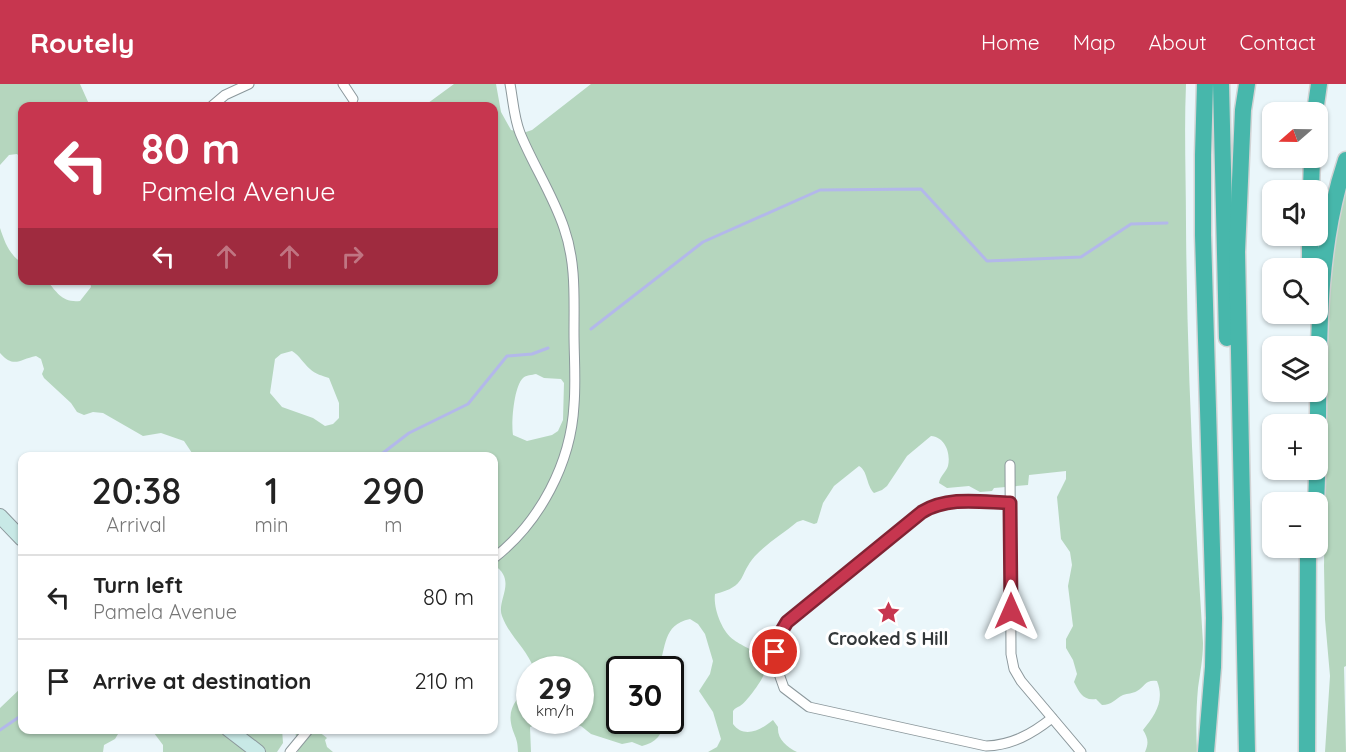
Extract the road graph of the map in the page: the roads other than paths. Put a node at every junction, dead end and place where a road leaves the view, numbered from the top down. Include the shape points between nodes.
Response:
1 (249, 84) edge
2 (343, 84) edge
3 (510, 84) edge
4 (1205, 84) edge
5 (1221, 84) edge
6 (1247, 84) edge
7 (1319, 84) edge
8 (353, 99) dead end
9 (217, 102) edge
10 (1316, 102) edge
11 (1346, 160) edge
12 (1010, 465) dead end
13 (1316, 492) edge
14 (1010, 503) junction
15 (0, 516) edge
16 (18, 535) edge
17 (498, 555) edge
18 (1308, 558) edge
19 (1312, 558) edge
20 (1307, 611) junction
21 (1052, 718) junction
22 (235, 734) edge
23 (305, 734) edge
24 (258, 752) edge
25 (290, 752) edge
26 (1081, 752) edge
27 (1206, 752) edge
28 (1240, 752) edge
29 (1247, 752) edge
30 (1306, 752) edge

1 - 9 street
2 - 8 street
3 - 17 street via 519,131 564,227 570,250 574,273 574,406 558,476 533,517
4 - 27 highway via 1203,235 1214,618
5 - 28 highway
6 - 29 highway via 1237,252
7 - 10 highway
11 - 13 highway via 1328,229 1322,281
12 - 14 street
14 - 21 street via 1011,654 1021,681
14 - 21 street via 951,501 922,512 787,622 775,652 778,671 784,688 809,707 986,746 1017,740
15 - 16 main road
18 - 20 highway
19 - 20 highway
20 - 30 highway
21 - 26 street
22 - 24 main road
23 - 25 street

